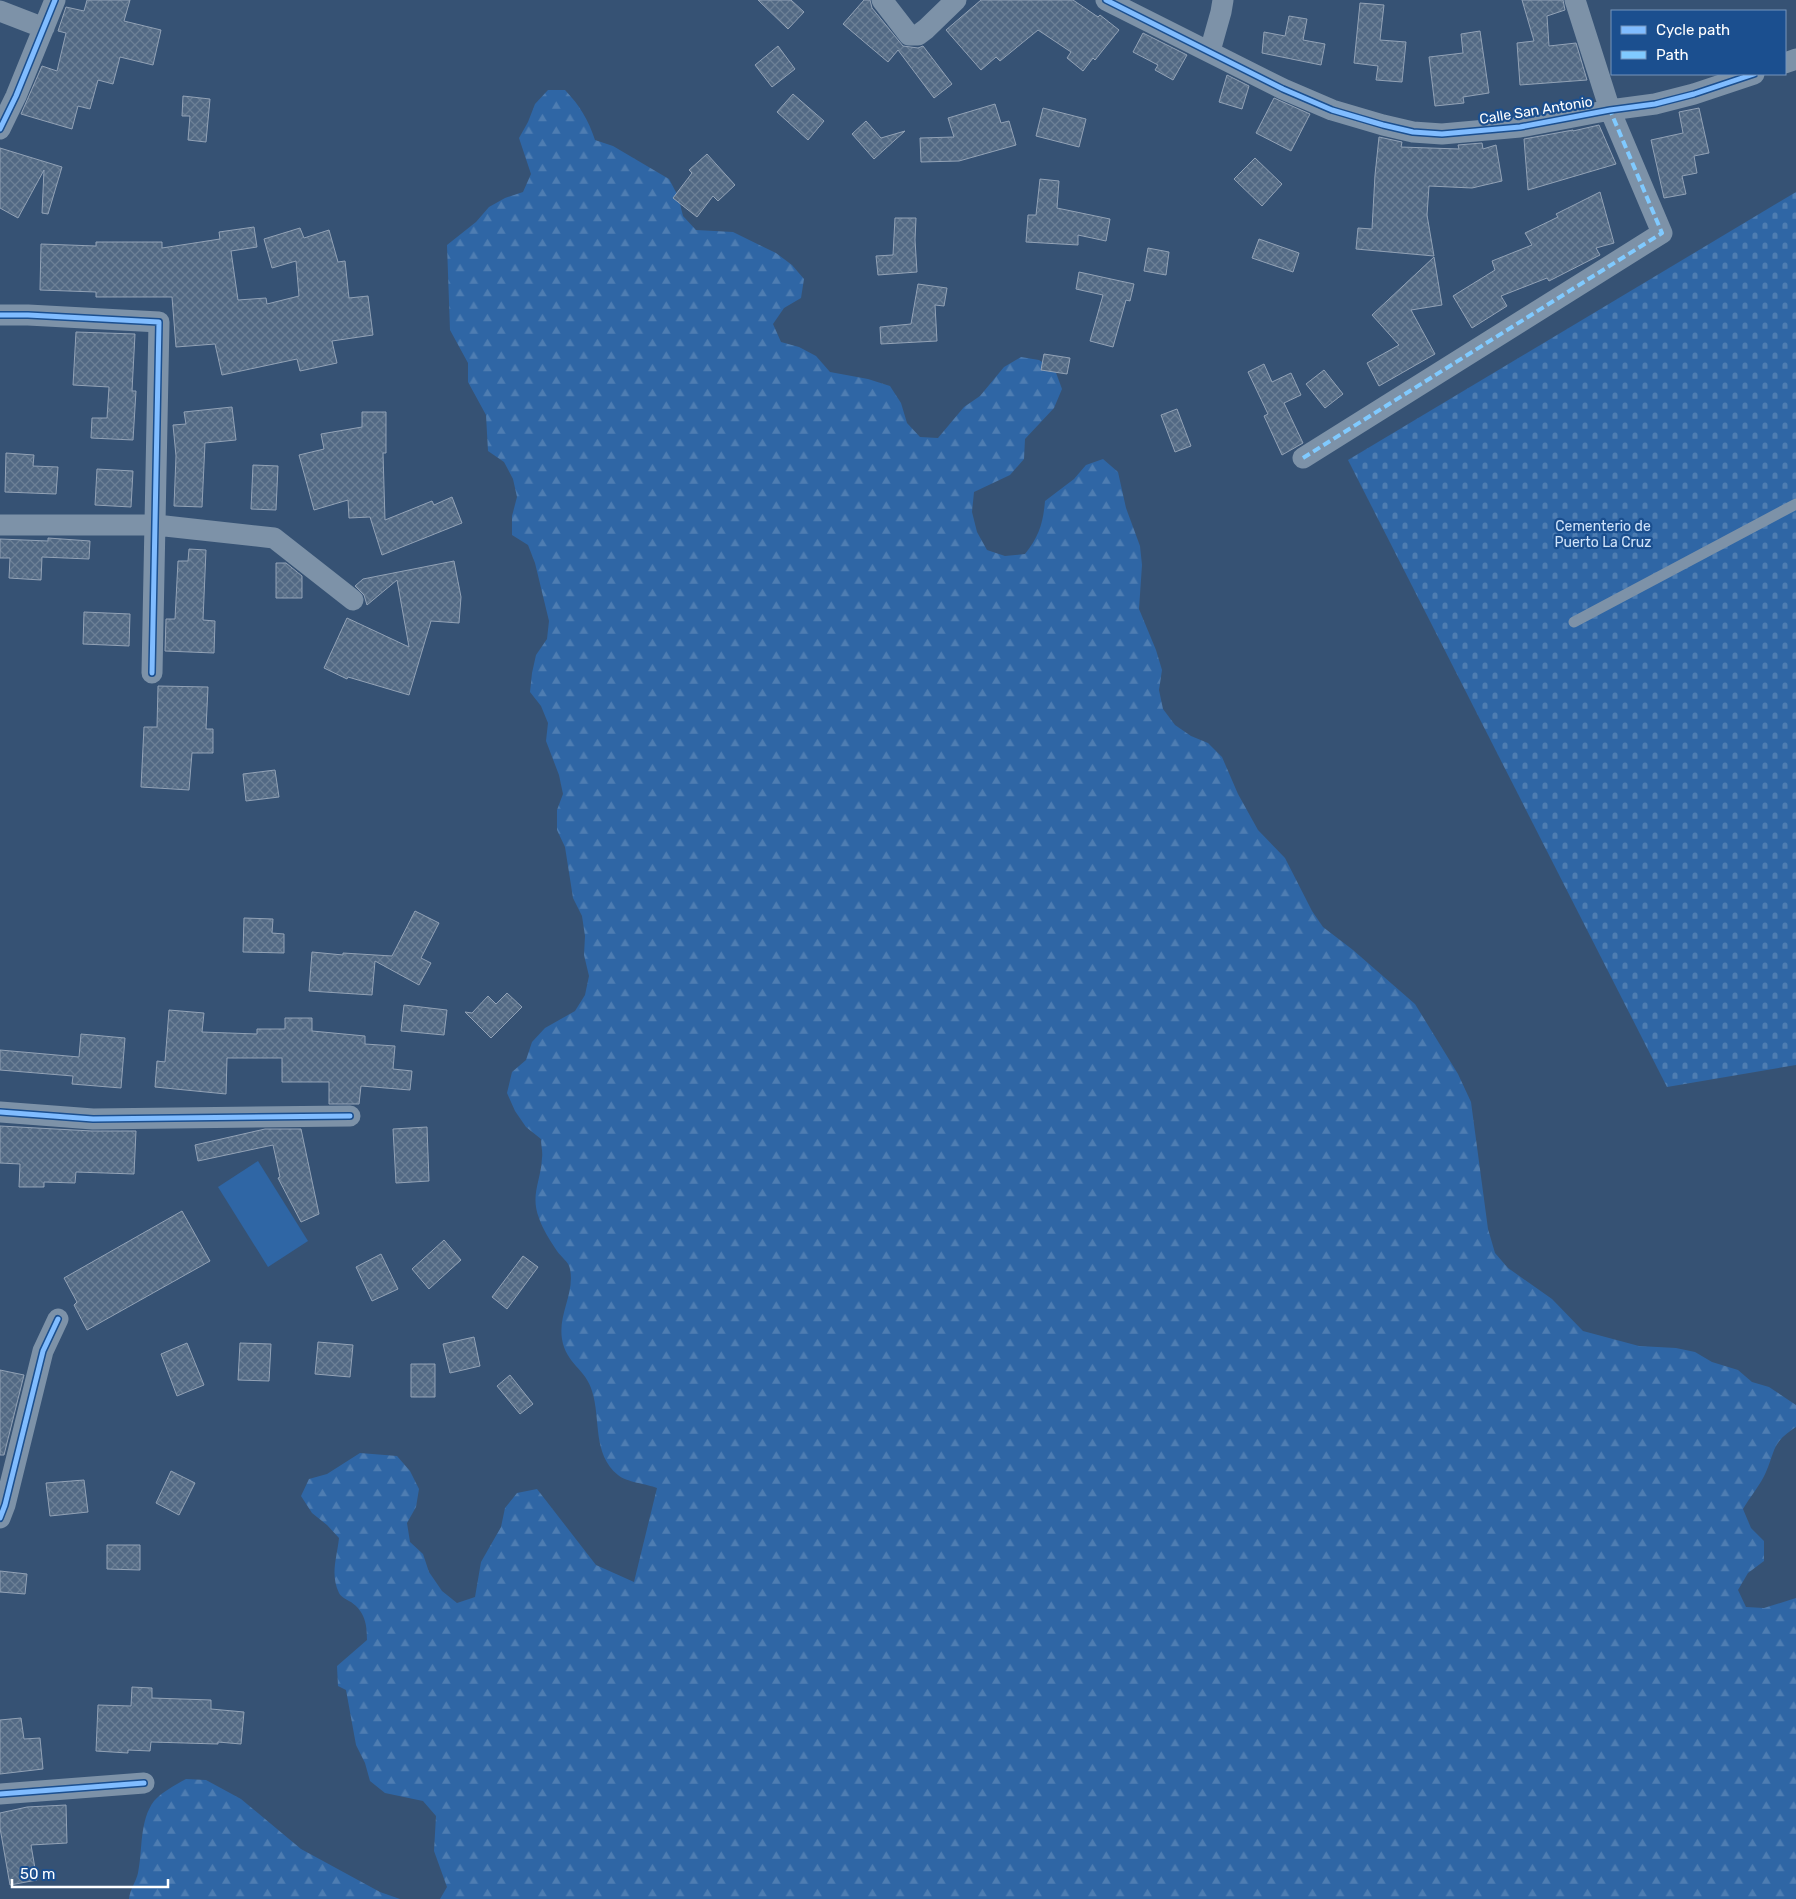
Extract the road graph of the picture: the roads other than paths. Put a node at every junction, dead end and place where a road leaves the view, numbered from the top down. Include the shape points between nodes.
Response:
1 (54, 0) edge
2 (882, 0) edge
3 (956, 0) edge
4 (1106, 0) edge
5 (1222, 0) edge
6 (1575, 0) edge
7 (0, 11) edge
8 (44, 28) junction
9 (1210, 51) junction
10 (1751, 75) edge
11 (8, 93) edge
12 (1610, 110) junction
13 (0, 129) edge
14 (0, 315) edge
15 (1303, 458) dead end
16 (1796, 504) edge
17 (0, 525) edge
18 (156, 525) junction
19 (353, 600) dead end
20 (1574, 622) dead end
21 (152, 672) dead end
22 (0, 1112) edge
23 (350, 1116) dead end
24 (58, 1319) dead end
25 (0, 1518) edge
26 (144, 1782) dead end
27 (0, 1794) edge

1 - 8 street
2 - 3 street via 909,35 918,35
4 - 9 street, Calle San Antonio
5 - 9 street
6 - 12 street
7 - 8 street
8 - 11 street
9 - 12 street, Calle San Antonio via 1332,110 1413,132 1442,134 1520,127
10 - 12 street, Calle San Antonio via 1655,104
11 - 13 street
12 - 15 street via 1662,233
14 - 18 street via 159,322
16 - 20 lane
17 - 18 street
18 - 19 street via 274,538
18 - 21 street
22 - 23 street via 93,1119
24 - 25 street via 43,1351 6,1505
26 - 27 street

